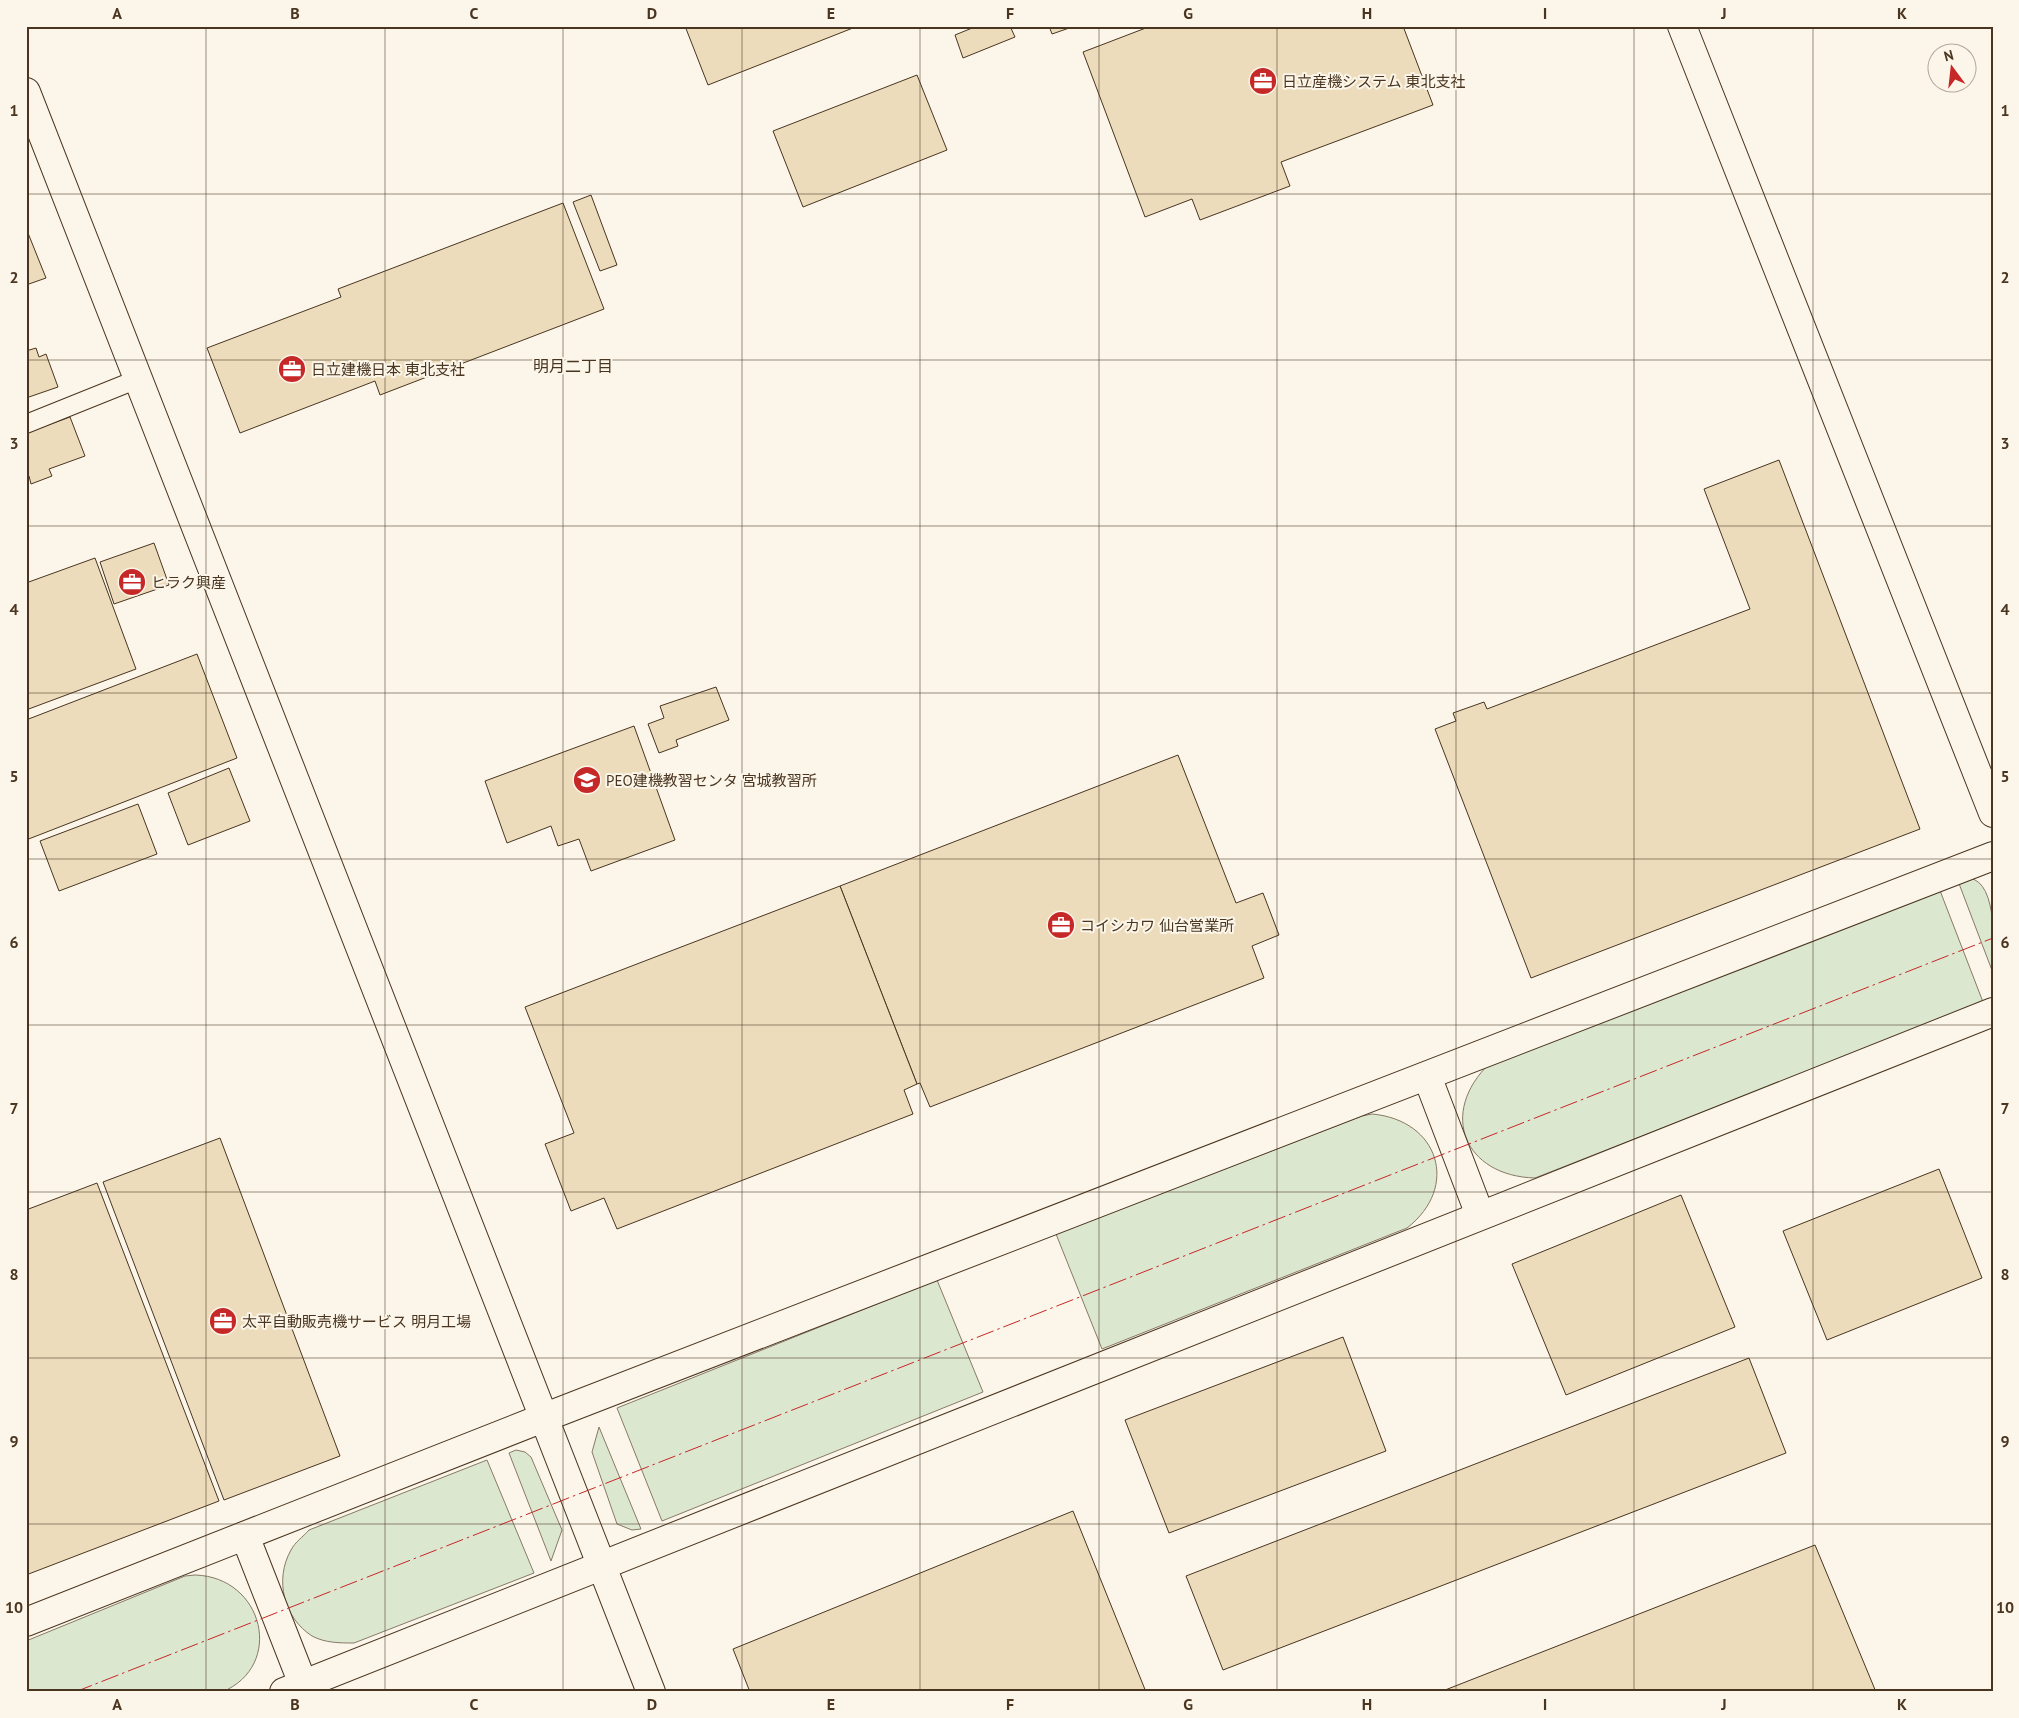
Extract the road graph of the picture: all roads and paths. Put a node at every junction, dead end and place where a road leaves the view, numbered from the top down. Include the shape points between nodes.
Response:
1 (1682, 26) edge
2 (26, 92) edge
3 (138, 379) junction
4 (26, 424) edge
5 (1993, 813) edge
6 (1993, 856) edge
7 (1993, 1012) edge
8 (1427, 1076) junction
9 (1480, 1215) junction
10 (543, 1418) junction
11 (245, 1536) junction
12 (601, 1565) junction
13 (26, 1622) edge
14 (294, 1688) edge
15 (651, 1692) edge

1 - 5 street
2 - 3 street
3 - 4 lane
3 - 10 street
6 - 8 street
7 - 9 street
8 - 9 street
8 - 10 street
9 - 12 street
10 - 11 street
10 - 12 street
11 - 13 street
11 - 14 street
12 - 14 street
12 - 15 street

